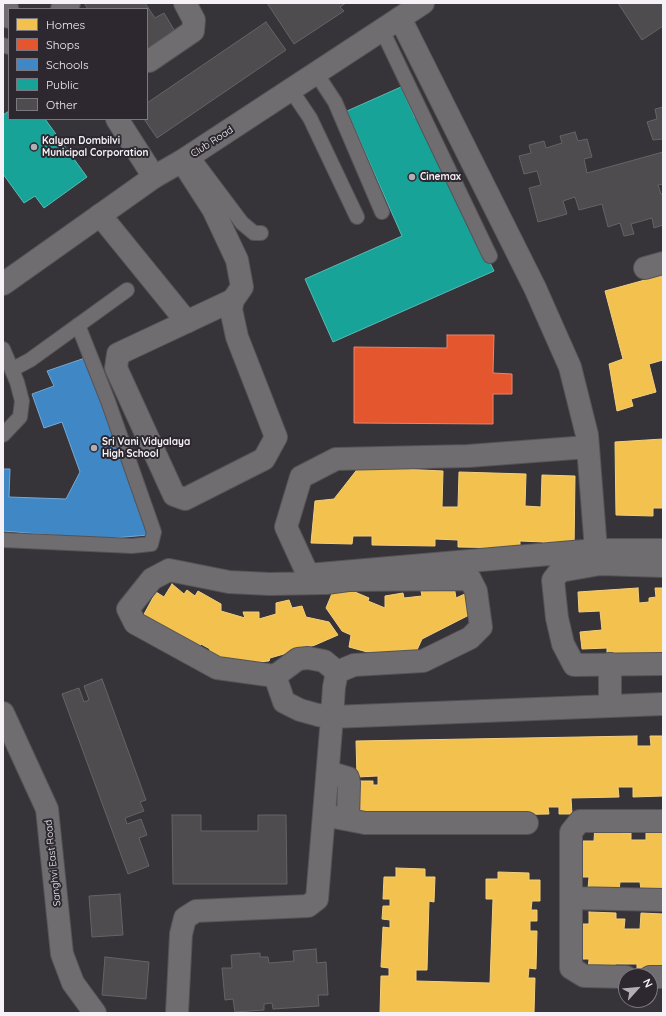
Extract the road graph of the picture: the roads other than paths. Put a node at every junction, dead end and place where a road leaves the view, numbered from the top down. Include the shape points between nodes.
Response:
1 (184, 3) edge
2 (423, 3) edge
3 (391, 24) junction
4 (149, 61) dead end
5 (316, 73) junction
6 (291, 90) junction
7 (118, 120) edge
8 (187, 158) junction
9 (154, 177) junction
10 (382, 212) dead end
11 (100, 215) junction
12 (357, 217) dead end
13 (261, 233) dead end
14 (490, 256) dead end
15 (4, 279) edge
16 (127, 290) dead end
17 (233, 300) junction
18 (187, 322) junction
19 (78, 325) junction
20 (3, 349) edge
21 (13, 369) junction
22 (3, 435) edge
23 (588, 447) junction
24 (3, 540) edge
25 (596, 550) junction
26 (663, 550) edge
27 (663, 566) edge
28 (610, 664) junction
29 (663, 664) edge
30 (337, 672) junction
31 (275, 676) junction
32 (663, 704) edge
33 (610, 706) junction
34 (3, 713) edge
35 (332, 717) junction
36 (328, 772) junction
37 (324, 815) junction
38 (348, 819) junction
39 (663, 821) edge
40 (527, 823) dead end
41 (571, 898) junction
42 (663, 900) edge
43 (618, 977) edge
44 (95, 1013) edge
45 (177, 1013) edge

1 - 4 street via 194,20 193,31
2 - 3 street, Club Road
3 - 5 street, Club Road
3 - 14 lane
3 - 23 street via 535,288 570,367
5 - 6 street, Club Road
5 - 10 lane via 335,102
6 - 8 street, Club Road
6 - 12 lane via 310,118
7 - 9 street
8 - 9 street, Club Road
8 - 13 lane via 242,223 254,233
8 - 17 street via 237,260 242,287
9 - 11 street, Club Road
11 - 15 street, Club Road
11 - 18 street
16 - 19 lane
17 - 18 street
17 - 18 street via 231,309 237,337 276,437 264,459 185,498 174,495 116,368 118,354
19 - 21 lane via 30,360
19 - 24 lane via 154,532 151,544 132,546
20 - 21 lane
21 - 22 lane via 22,401 20,417
23 - 25 street
23 - 25 street via 468,456 336,460 301,477 286,527 308,575
25 - 26 street
27 - 28 street via 600,564 560,571 553,580 563,644 574,665
28 - 29 street
28 - 33 street
30 - 31 street via 324,661 308,658 298,659
30 - 31 street via 354,665 423,661 470,638 481,627 476,591 470,579 348,580 270,584 229,582 169,570 152,579 128,609 135,623 217,668
30 - 35 street
31 - 35 street via 284,702 300,710
32 - 33 street
33 - 35 street
34 - 44 street, Sanghvi East Road via 47,809 62,954 73,983
35 - 36 street
36 - 37 street
36 - 38 street via 348,778
37 - 38 street
37 - 45 street via 317,899 308,906 196,910 184,918
38 - 40 street via 365,823
39 - 41 street via 580,821 571,832
41 - 42 street
41 - 43 street via 571,968 584,976

